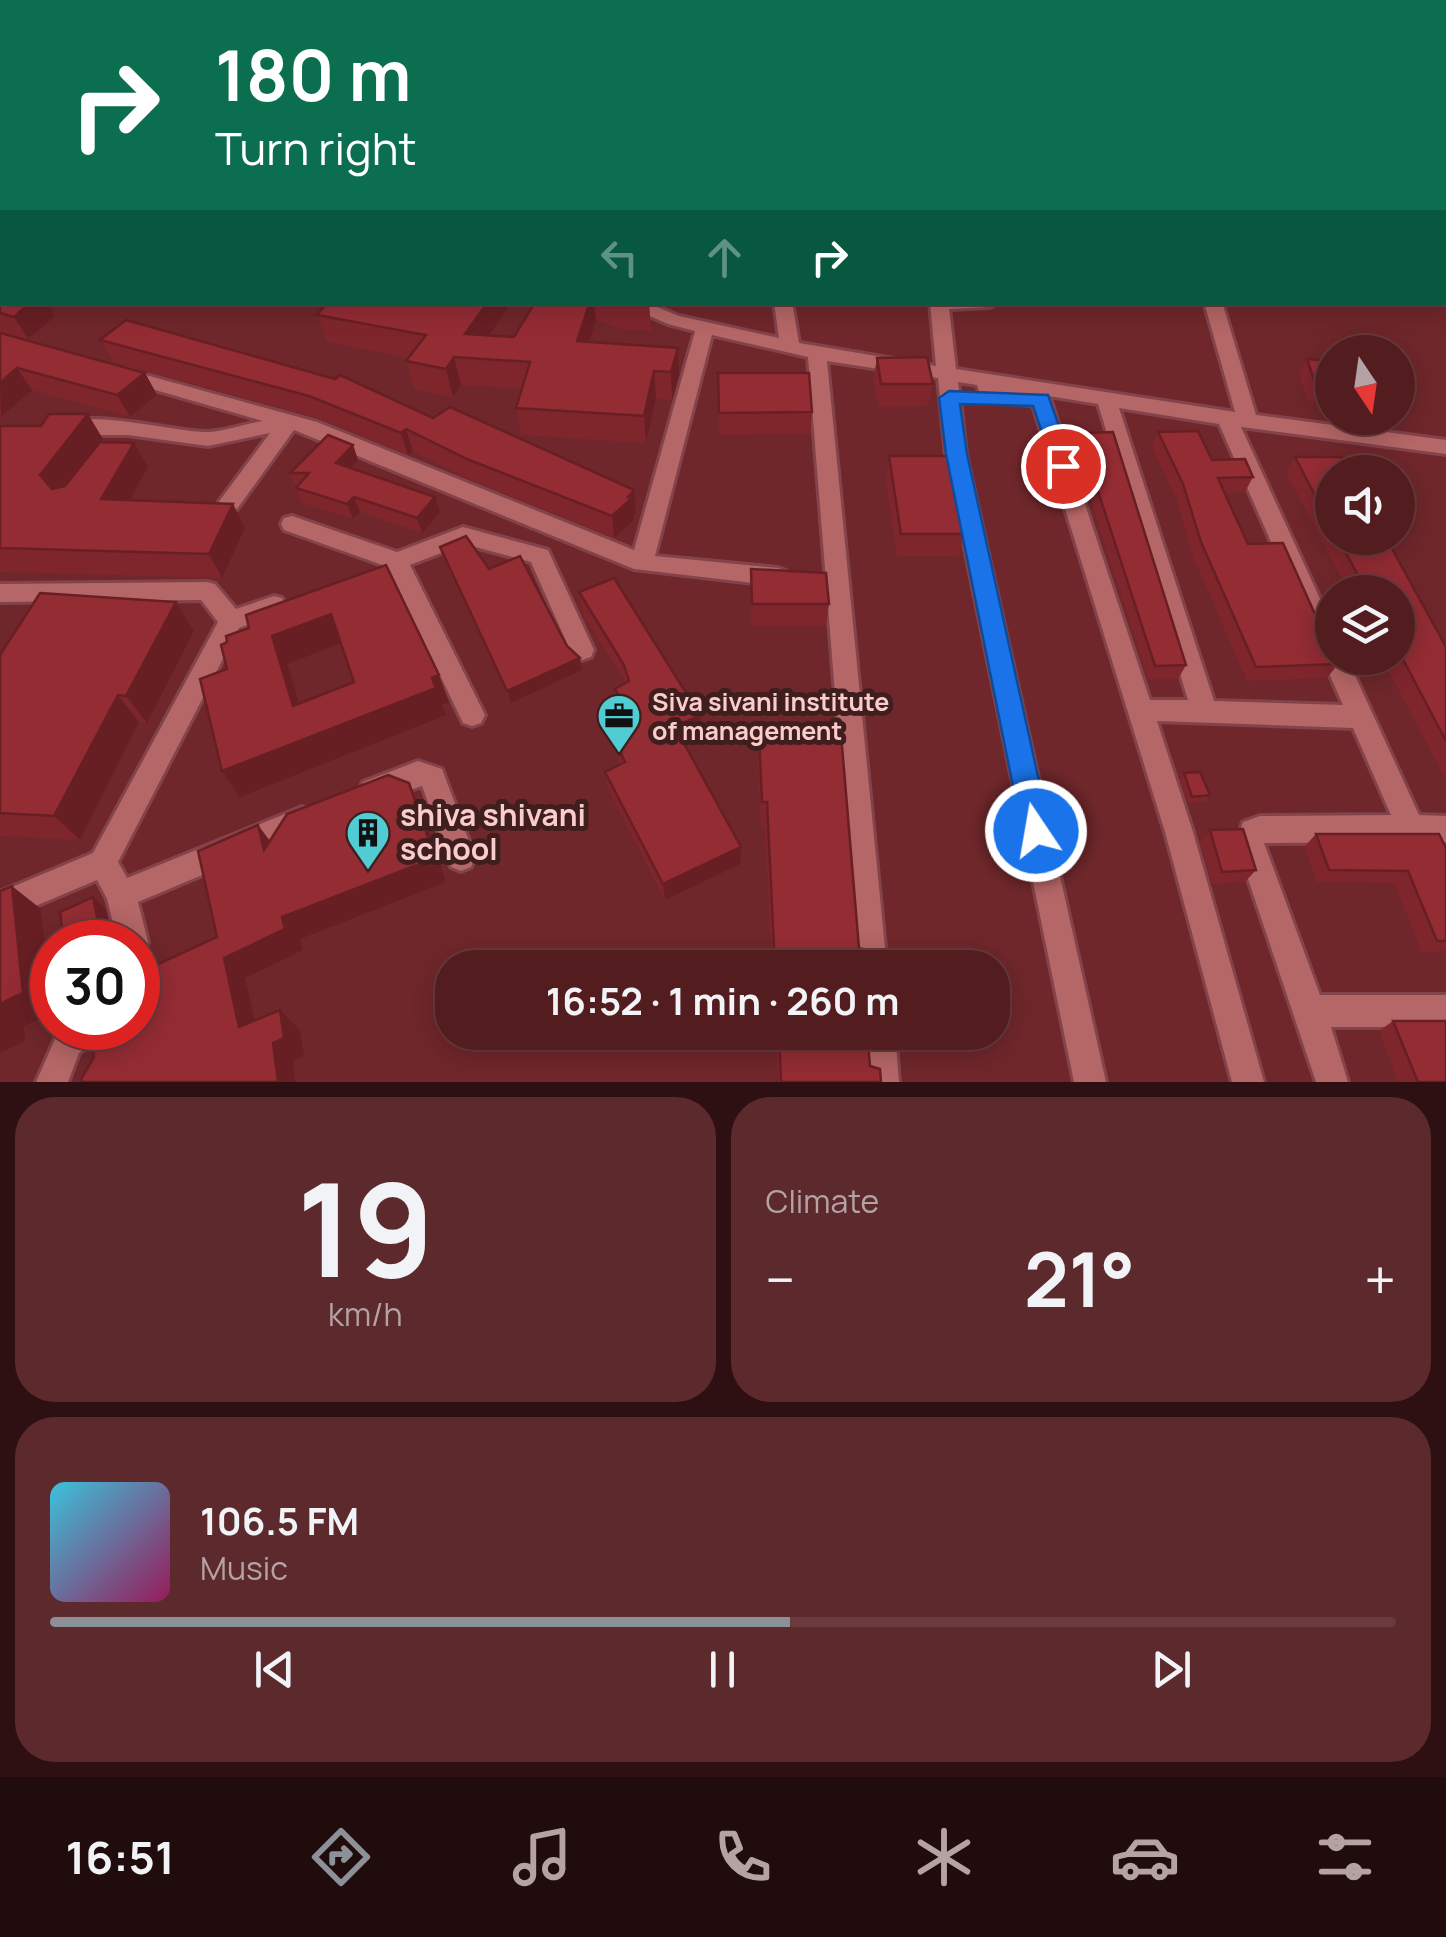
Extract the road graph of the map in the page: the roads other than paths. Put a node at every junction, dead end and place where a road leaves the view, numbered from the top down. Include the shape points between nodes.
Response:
1 (636, 305) edge
2 (783, 305) edge
3 (939, 305) edge
4 (1214, 305) edge
5 (706, 327) junction
6 (790, 347) junction
7 (817, 353) junction
8 (96, 367) edge
9 (948, 384) junction
10 (987, 387) junction
11 (1106, 398) junction
12 (1237, 419) junction
13 (289, 422) junction
14 (38, 428) edge
15 (128, 428) junction
16 (1446, 447) edge
17 (105, 458) edge
18 (229, 503) edge
19 (292, 524) dead end
20 (397, 561) junction
21 (642, 563) junction
22 (360, 574) edge
23 (817, 581) junction
24 (0, 594) edge
25 (305, 594) edge
26 (1315, 612) edge
27 (231, 621) junction
28 (582, 650) dead end
29 (1343, 675) edge
30 (1153, 710) dead end
31 (1204, 710) junction
32 (472, 716) dead end
33 (1362, 717) junction
34 (1410, 828) junction
35 (1446, 829) edge
36 (461, 857) dead end
37 (104, 864) junction
38 (120, 896) junction
39 (0, 907) edge
40 (127, 920) edge
41 (869, 950) edge
42 (1310, 1011) junction
43 (1446, 1011) edge
44 (63, 1050) edge
45 (880, 1050) edge
46 (52, 1082) edge
47 (883, 1082) edge
48 (1090, 1082) edge
49 (1248, 1082) edge
50 (1332, 1082) edge

1 - 5 street
2 - 6 street
3 - 9 street
4 - 12 street
5 - 6 street
5 - 21 street
6 - 7 street
7 - 9 street
7 - 23 street
8 - 13 street
9 - 10 street
9 - 48 street via 956,454
10 - 11 street
10 - 49 street via 1041,399 1179,832
11 - 12 street
11 - 31 street
12 - 16 street
12 - 26 street via 1239,445
13 - 15 street via 208,438
13 - 18 street
13 - 21 street
14 - 15 street
15 - 17 street
19 - 20 street
20 - 22 street
20 - 28 street via 463,535 540,556
20 - 32 street
21 - 23 street
23 - 41 street
24 - 27 street via 206,591
25 - 27 street
27 - 37 street
29 - 33 street
30 - 31 street
31 - 33 street
33 - 34 street
34 - 35 street
34 - 42 street via 1260,828 1249,836
36 - 38 street via 432,778 408,776
37 - 38 street
37 - 39 street
38 - 40 street
42 - 43 street
42 - 50 street
44 - 46 street
45 - 47 street

